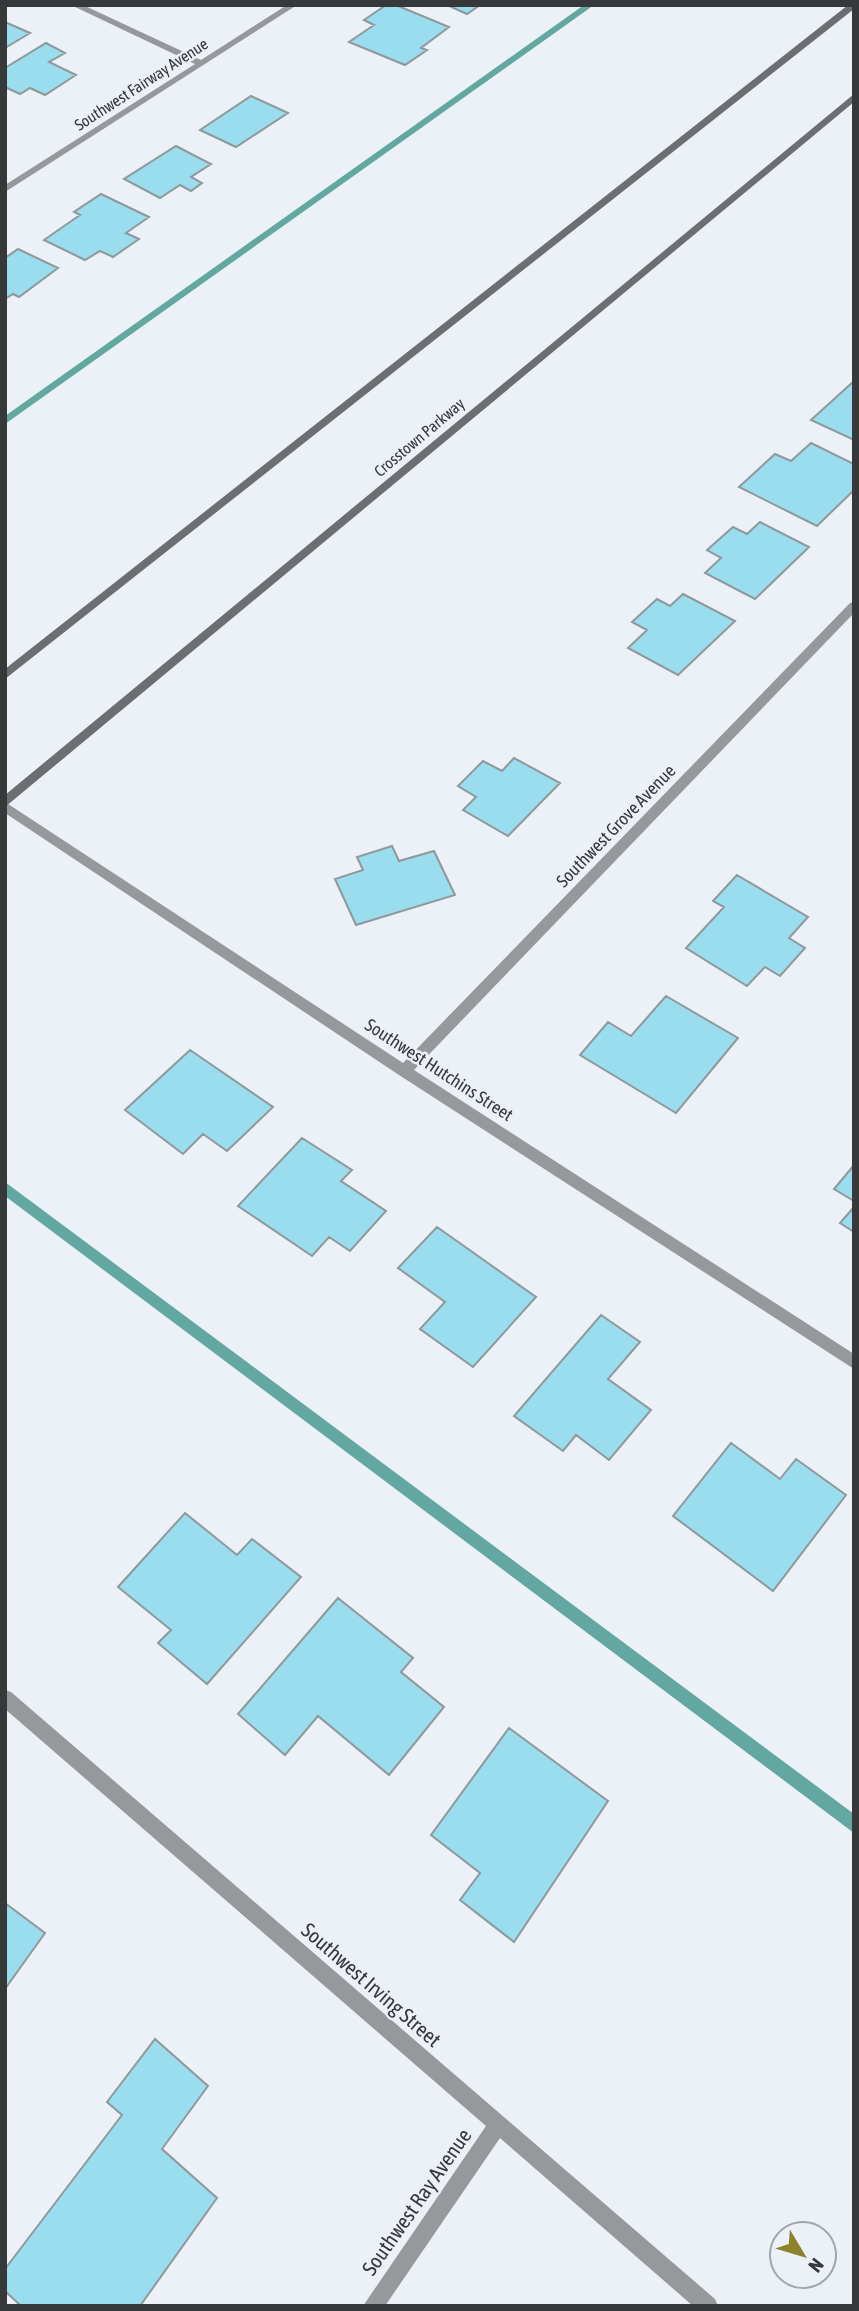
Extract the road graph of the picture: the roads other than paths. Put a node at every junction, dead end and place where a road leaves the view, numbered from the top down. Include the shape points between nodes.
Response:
1 (75, 5) edge
2 (293, 5) edge
3 (853, 5) edge
4 (202, 64) junction
5 (854, 97) edge
6 (5, 189) edge
7 (854, 606) edge
8 (5, 675) edge
9 (5, 802) edge
10 (5, 807) edge
11 (404, 1071) junction
12 (854, 1362) edge
13 (5, 1698) edge
14 (498, 2125) junction
15 (373, 2306) edge
16 (708, 2306) edge

1 - 4 street
2 - 4 street, Southwest Fairway Avenue
3 - 8 main road
4 - 6 street, Southwest Fairway Avenue
5 - 9 main road, Crosstown Parkway
7 - 11 street, Southwest Grove Avenue
10 - 11 street, Southwest Hutchins Street
11 - 12 street, Southwest Hutchins Street
13 - 14 street, Southwest Irving Street
14 - 15 street, Southwest Ray Avenue
14 - 16 street, Southwest Irving Street

